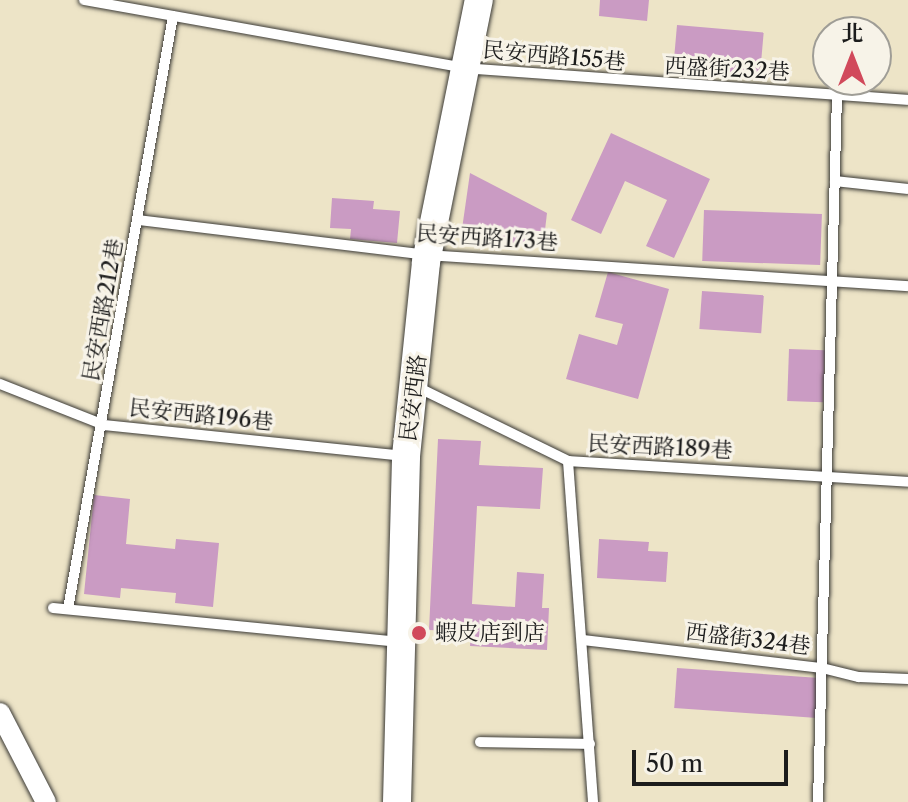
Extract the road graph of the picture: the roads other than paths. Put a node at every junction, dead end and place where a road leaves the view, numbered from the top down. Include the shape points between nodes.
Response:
1 (84, 0) edge
2 (479, 0) edge
3 (173, 16) junction
4 (464, 68) junction
5 (640, 84) joint
6 (812, 93) edge
7 (837, 96) edge
8 (861, 96) edge
9 (908, 100) edge
10 (835, 181) junction
11 (908, 189) edge
12 (138, 220) junction
13 (427, 255) junction
14 (833, 281) junction
15 (908, 286) edge
16 (0, 384) edge
17 (415, 386) junction
18 (104, 425) junction
19 (406, 456) junction
20 (568, 461) junction
21 (824, 477) junction
22 (908, 482) edge
23 (53, 608) dead end
24 (68, 609) junction
25 (583, 640) junction
26 (397, 642) junction
27 (822, 668) junction
28 (908, 679) edge
29 (0, 713) edge
30 (480, 742) dead end
31 (590, 744) junction
32 (46, 802) edge
33 (397, 802) edge
34 (593, 802) edge
35 (818, 802) edge

1 - 3 lane, 民安西路155巷
2 - 4 street, 民安西路
3 - 4 lane, 民安西路155巷
3 - 12 lane, 民安西路212巷
4 - 5 lane, 民安西路155巷
4 - 13 street, 民安西路
5 - 6 lane, 西盛街232巷
7 - 10 lane
8 - 9 lane, 西盛街232巷
10 - 11 lane
10 - 14 lane
12 - 13 lane, 民安西路173巷
12 - 18 lane, 民安西路212巷
13 - 14 lane, 民安西路173巷
13 - 17 street, 民安西路
14 - 15 lane, 民安西路173巷
14 - 21 lane
16 - 18 lane, 民安西路196巷
17 - 19 street, 民安西路
17 - 20 lane, 民安西路189巷
18 - 19 lane, 民安西路196巷
18 - 24 lane, 民安西路212巷
19 - 26 street, 民安西路
20 - 21 lane, 民安西路189巷
20 - 25 lane
21 - 22 lane, 民安西路189巷
21 - 27 lane
23 - 24 lane
24 - 26 lane
25 - 27 lane, 西盛街324巷
25 - 31 lane
26 - 33 street, 民安西路
27 - 28 lane, 西盛街324巷 via 859,677
27 - 35 lane
29 - 32 street
30 - 31 lane
31 - 34 lane

